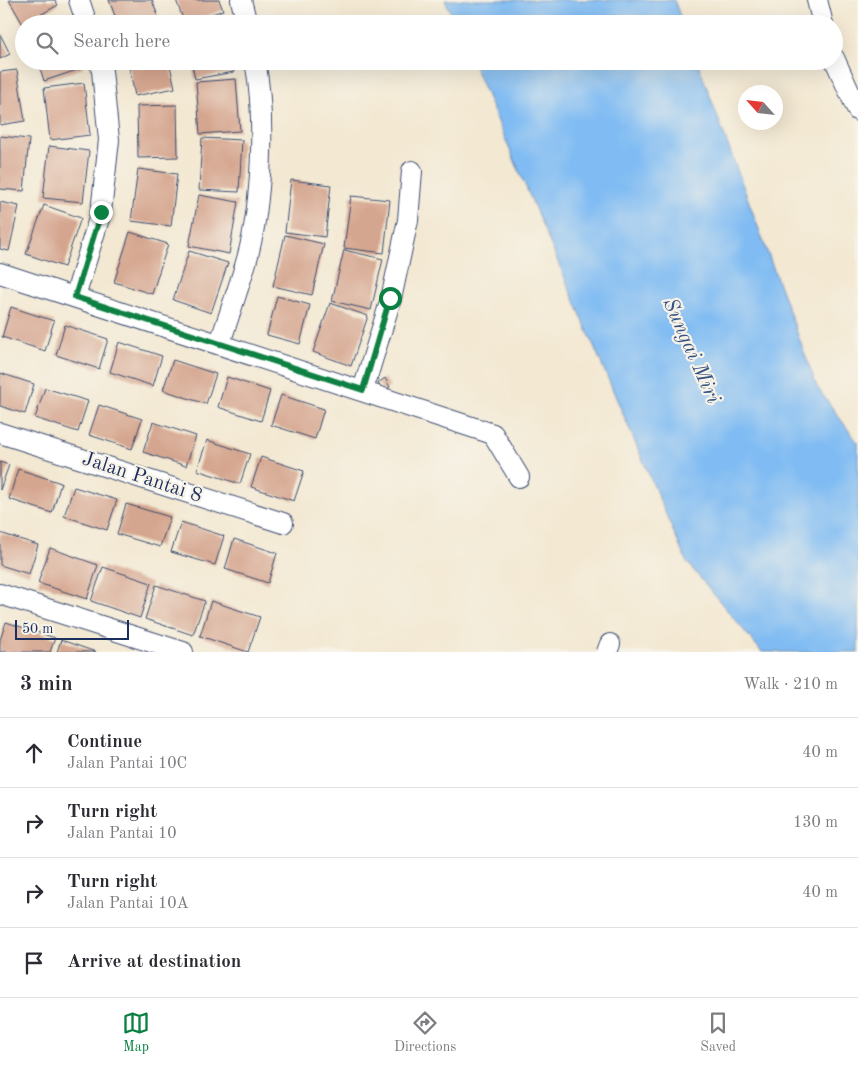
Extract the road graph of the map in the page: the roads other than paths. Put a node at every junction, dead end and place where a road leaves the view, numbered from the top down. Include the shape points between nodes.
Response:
1 (79, 0) edge
2 (241, 0) edge
3 (817, 0) edge
4 (83, 15) edge
5 (245, 15) edge
6 (821, 15) edge
7 (102, 70) edge
8 (256, 70) edge
9 (839, 70) edge
10 (858, 111) edge
11 (412, 171) dead end
12 (0, 273) edge
13 (75, 297) junction
14 (220, 343) junction
15 (363, 390) junction
16 (0, 433) edge
17 (519, 477) dead end
18 (283, 523) dead end
19 (0, 594) edge
20 (183, 652) edge

1 - 4 street
2 - 5 street
3 - 6 street
7 - 13 street via 109,140 101,212
8 - 14 street via 261,129 258,188 247,257
9 - 10 street
11 - 15 street via 408,220 390,298
12 - 13 street
13 - 14 street
14 - 15 street
15 - 17 street via 493,434
16 - 18 street, Jalan Pantai 8
19 - 20 street

